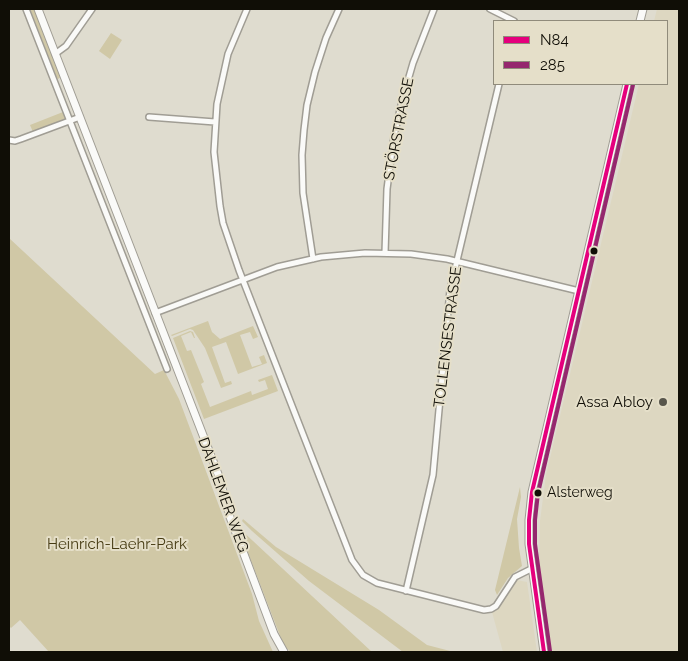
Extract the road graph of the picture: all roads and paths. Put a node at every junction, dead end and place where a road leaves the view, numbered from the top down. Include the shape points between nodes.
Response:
1 (26, 9) edge
2 (38, 9) edge
3 (92, 9) edge
4 (247, 9) edge
5 (339, 9) edge
6 (434, 9) edge
7 (490, 9) edge
8 (512, 20) edge
9 (55, 54) junction
10 (65, 79) junction
11 (55, 82) junction
12 (499, 85) edge
13 (627, 85) edge
14 (80, 117) junction
15 (149, 117) dead end
16 (70, 121) junction
17 (215, 122) junction
18 (9, 140) edge
19 (90, 144) junction
20 (80, 148) junction
21 (95, 157) junction
22 (85, 161) junction
23 (102, 175) junction
24 (92, 179) junction
25 (109, 192) junction
26 (98, 196) junction
27 (112, 202) junction
28 (102, 206) junction
29 (130, 248) junction
30 (120, 252) junction
31 (385, 253) junction
32 (313, 259) junction
33 (456, 261) junction
34 (243, 280) junction
35 (579, 291) junction
36 (149, 297) junction
37 (139, 301) junction
38 (156, 313) junction
39 (166, 340) junction
40 (156, 344) junction
41 (166, 369) dead end
42 (533, 568) junction
43 (406, 591) junction
44 (283, 650) edge
45 (544, 652) edge

1 - 11 street
2 - 9 main road, DAHLEMER WEG
3 - 9 street via 66,46
4 - 17 street via 228,54
5 - 32 street via 315,72 304,130 303,193
6 - 31 street, STÖRSTRASSE via 413,63 394,136 387,189
7 - 8 street
9 - 10 main road, DAHLEMER WEG
10 - 11 street
10 - 14 main road, DAHLEMER WEG
11 - 16 street
12 - 33 street, TOLLENSESTRASSE
13 - 35 main road
14 - 16 street
14 - 19 main road, DAHLEMER WEG
15 - 17 street
16 - 18 street via 15,141
16 - 20 street
17 - 34 street via 217,194
19 - 20 street
19 - 21 main road, DAHLEMER WEG
20 - 22 street
21 - 22 street
21 - 23 main road, DAHLEMER WEG
22 - 24 street
23 - 24 street
23 - 25 main road, DAHLEMER WEG
24 - 26 street
25 - 26 street
25 - 27 main road, DAHLEMER WEG
26 - 28 street
27 - 28 street
27 - 29 main road, DAHLEMER WEG
28 - 30 street
29 - 30 street
29 - 36 main road, DAHLEMER WEG
30 - 37 street
31 - 32 street
31 - 33 street
32 - 34 street via 277,267
33 - 35 street
33 - 43 street, TOLLENSESTRASSE via 448,310 433,475
34 - 38 street
34 - 43 street via 352,560 369,579
35 - 42 main road via 534,477 528,520
36 - 37 street
36 - 38 main road, DAHLEMER WEG
37 - 40 street
38 - 39 main road, DAHLEMER WEG
39 - 40 street
39 - 44 main road, DAHLEMER WEG via 218,474 274,634
40 - 41 street
42 - 43 street via 515,577 496,606 488,610
42 - 45 main road

